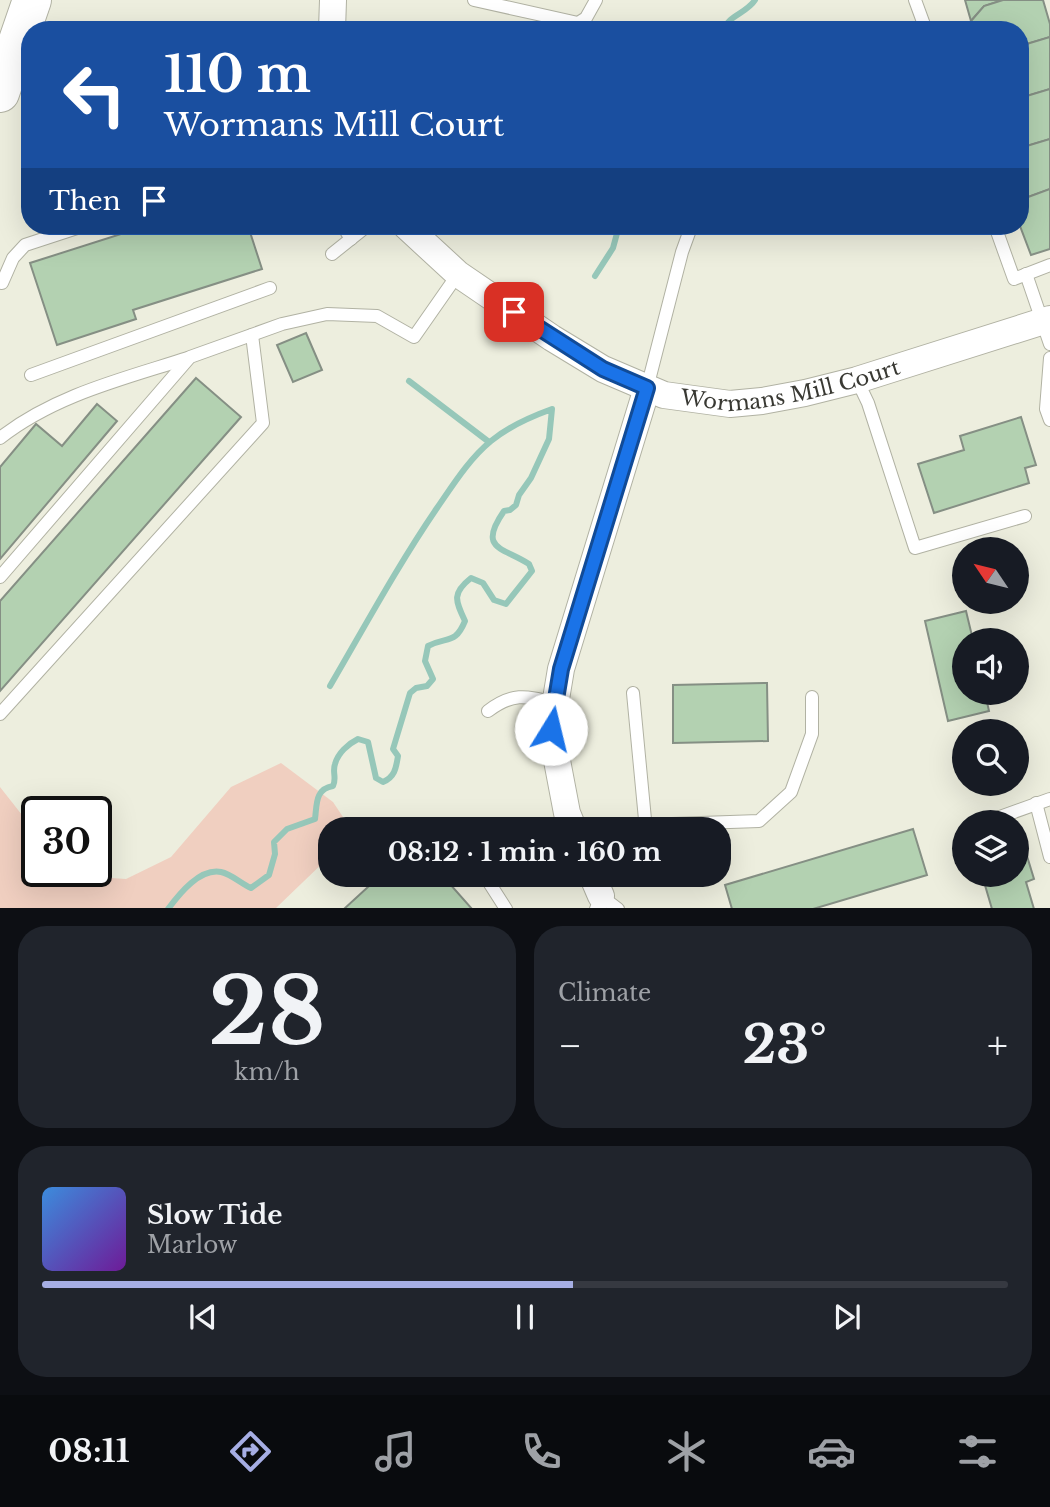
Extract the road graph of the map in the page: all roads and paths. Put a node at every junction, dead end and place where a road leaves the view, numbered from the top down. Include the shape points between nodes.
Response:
1 (32, 0) edge
2 (333, 0) edge
3 (474, 0) edge
4 (596, 0) edge
5 (915, 0) edge
6 (25, 21) edge
7 (332, 21) edge
8 (569, 21) edge
9 (581, 21) edge
10 (923, 21) edge
11 (21, 32) edge
12 (0, 93) edge
13 (56, 235) edge
14 (348, 235) edge
15 (356, 235) edge
16 (416, 235) edge
17 (688, 235) edge
18 (998, 235) edge
19 (351, 239) junction
20 (332, 254) dead end
21 (1050, 265) edge
22 (458, 274) junction
23 (1026, 274) junction
24 (2, 283) dead end
25 (270, 288) dead end
26 (1048, 328) edge
27 (252, 335) junction
28 (190, 358) junction
29 (1050, 358) edge
30 (31, 375) dead end
31 (858, 380) junction
32 (1050, 386) edge
33 (647, 388) junction
34 (1050, 420) edge
35 (0, 438) edge
36 (1025, 516) dead end
37 (0, 577) edge
38 (633, 693) dead end
39 (812, 697) dead end
40 (555, 703) junction
41 (488, 711) dead end
42 (0, 714) edge
43 (1050, 799) edge
44 (1036, 803) junction
45 (1018, 810) edge
46 (569, 817) edge
47 (645, 817) edge
48 (731, 822) edge
49 (1050, 857) edge
50 (492, 887) edge
51 (506, 908) edge

1 - 6 main road
2 - 7 street
3 - 8 lane
4 - 9 lane
5 - 10 lane
11 - 12 main road
13 - 24 lane via 25,245 13,258
14 - 19 lane
15 - 19 lane
16 - 22 street, Wormans Mill Court
17 - 33 lane
18 - 23 lane via 1014,279
19 - 20 lane
21 - 23 lane
22 - 27 lane via 414,337 377,316 327,314
22 - 33 street, Wormans Mill Court via 603,369
23 - 26 lane
25 - 30 lane
26 - 31 street, Wormans Mill Court
27 - 28 lane
27 - 42 lane via 264,423
28 - 35 lane via 71,396 24,419
28 - 37 lane
29 - 32 lane
31 - 33 street, Wormans Mill Court via 730,404 664,396
31 - 36 lane via 915,548
32 - 34 lane via 1046,409
33 - 40 street via 561,669
38 - 47 lane
39 - 48 lane via 812,734 791,792 759,821
40 - 41 lane via 505,698
40 - 46 street via 551,729
43 - 44 lane
44 - 45 lane
44 - 49 lane
50 - 51 lane

